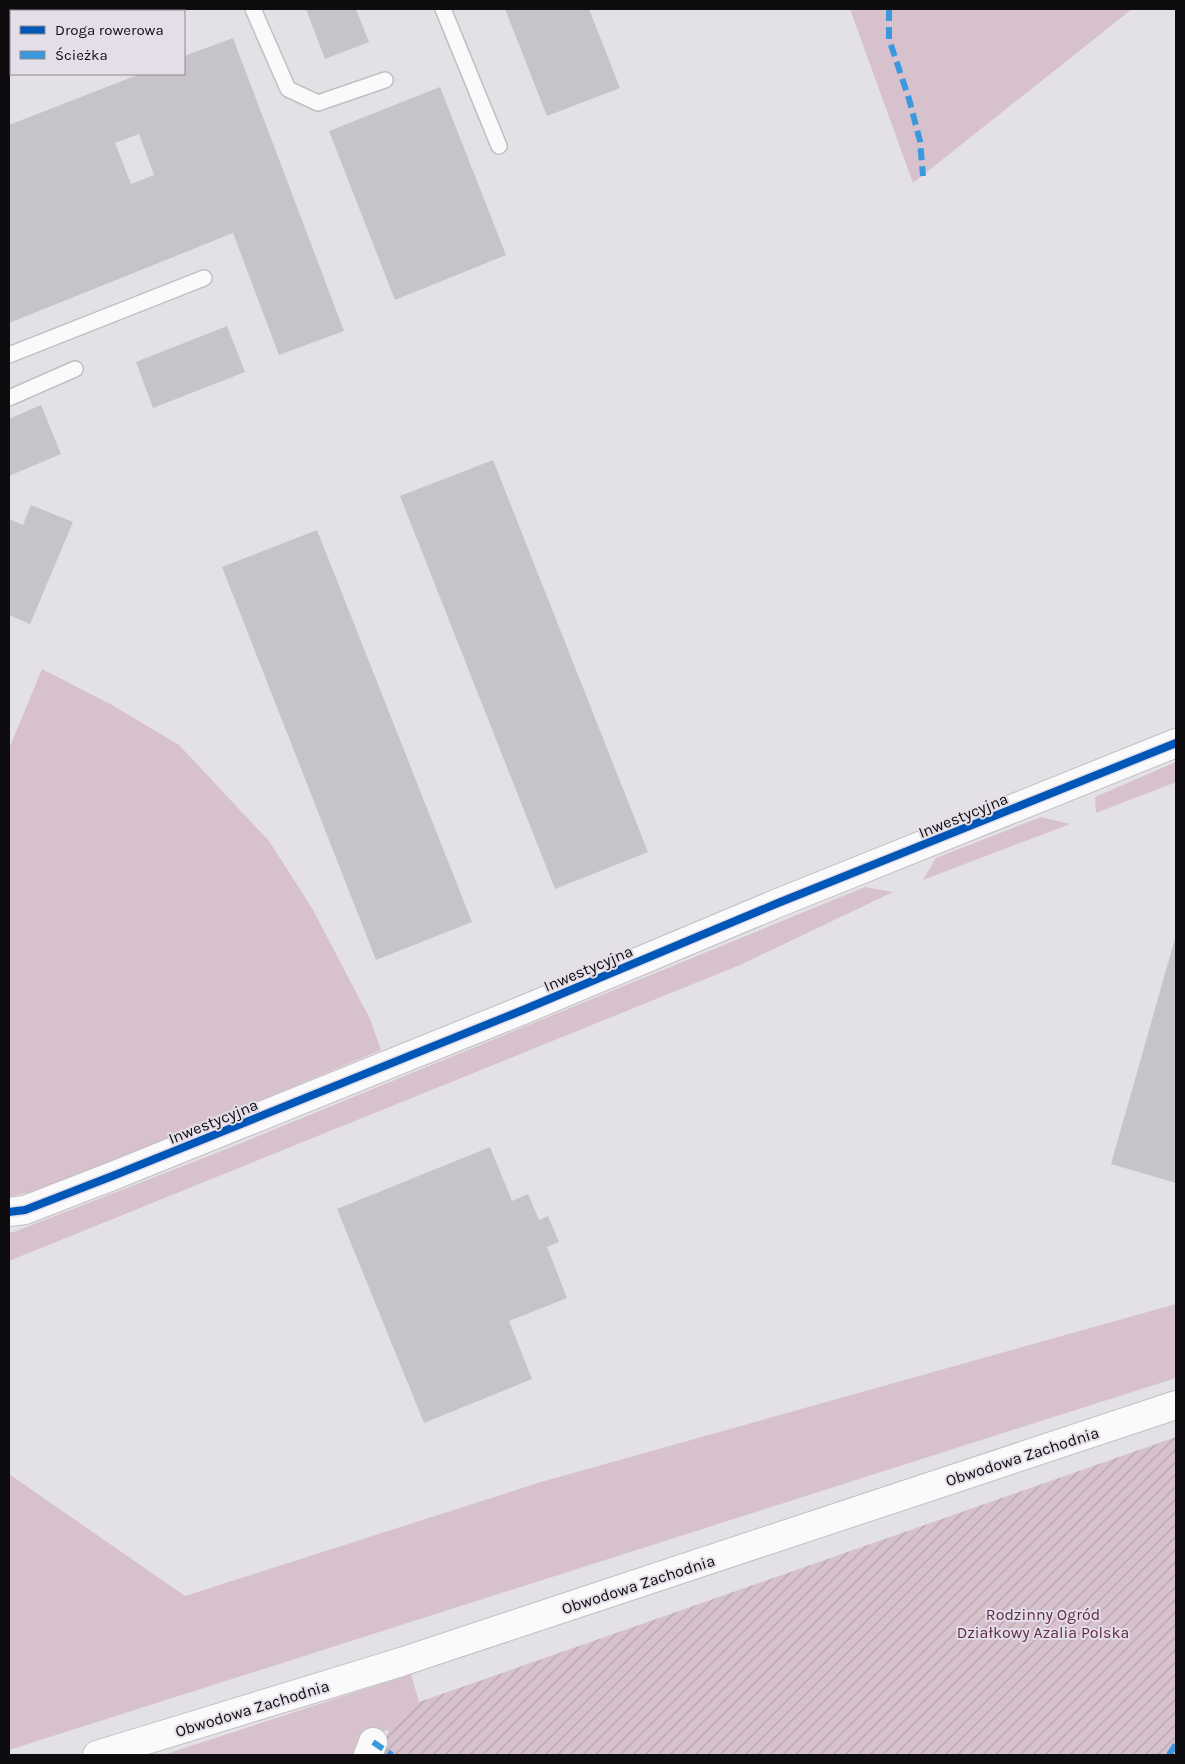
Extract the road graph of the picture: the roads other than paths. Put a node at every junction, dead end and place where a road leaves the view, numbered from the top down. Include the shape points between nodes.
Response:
1 (253, 9) edge
2 (443, 9) edge
3 (384, 80) dead end
4 (499, 146) dead end
5 (204, 278) dead end
6 (9, 355) edge
7 (74, 369) dead end
8 (9, 398) edge
9 (1176, 743) edge
10 (9, 1212) edge
11 (1176, 1405) edge
12 (97, 1755) edge

1 - 3 lane via 288,89 318,103
2 - 4 lane
5 - 6 lane
7 - 8 lane
9 - 10 street, Inwestycyjna via 115,1175 25,1210
11 - 12 street, Obwodowa Zachodnia via 401,1662

